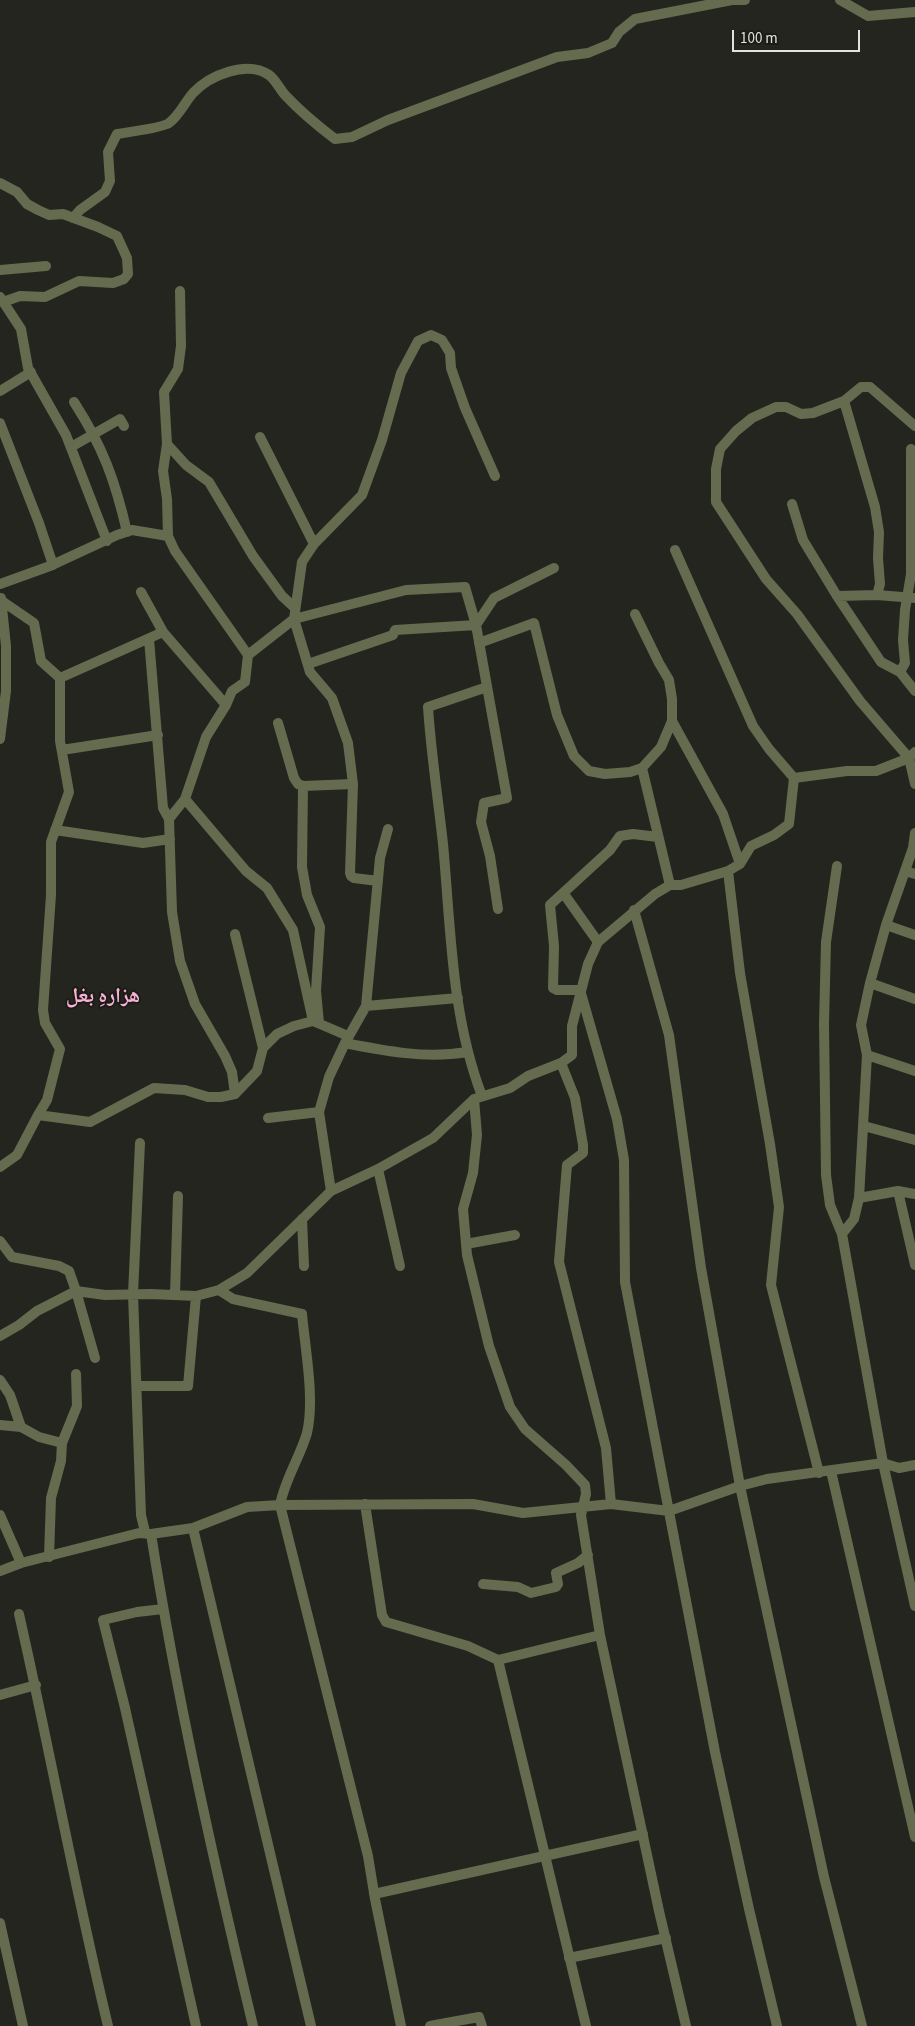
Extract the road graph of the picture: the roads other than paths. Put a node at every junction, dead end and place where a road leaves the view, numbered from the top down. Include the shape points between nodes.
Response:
1 (745, 0) edge
2 (840, 0) edge
3 (915, 12) edge
4 (0, 183) edge
5 (73, 218) junction
6 (46, 266) dead end
7 (0, 270) edge
8 (180, 291) dead end
9 (2, 299) edge
10 (31, 372) junction
11 (0, 391) edge
12 (844, 401) junction
13 (74, 402) dead end
14 (0, 423) edge
15 (124, 426) dead end
16 (915, 426) edge
17 (94, 433) junction
18 (260, 436) dead end
19 (167, 444) junction
20 (71, 446) junction
21 (911, 449) dead end
22 (495, 476) dead end
23 (792, 504) dead end
24 (127, 532) junction
25 (168, 536) junction
26 (107, 541) junction
27 (314, 544) junction
28 (913, 545) edge
29 (675, 550) dead end
30 (53, 565) junction
31 (554, 568) dead end
32 (0, 584) edge
33 (141, 592) dead end
34 (877, 595) junction
35 (837, 596) junction
36 (1, 598) edge
37 (911, 598) edge
38 (295, 608) junction
39 (635, 614) dead end
40 (294, 619) junction
41 (476, 625) junction
42 (163, 632) junction
43 (149, 639) junction
44 (479, 643) junction
45 (248, 655) junction
46 (308, 664) junction
47 (900, 672) junction
48 (60, 678) junction
49 (487, 686) junction
50 (915, 691) edge
51 (226, 705) junction
52 (672, 721) junction
53 (278, 724) dead end
54 (158, 735) junction
55 (0, 739) edge
56 (62, 750) junction
57 (912, 755) edge
58 (642, 768) junction
59 (794, 778) junction
60 (353, 784) junction
61 (915, 784) edge
62 (303, 786) junction
63 (185, 799) junction
64 (169, 819) junction
65 (388, 829) dead end
66 (55, 830) junction
67 (915, 832) edge
68 (658, 837) junction
69 (170, 839) junction
70 (740, 864) junction
71 (837, 866) dead end
72 (728, 871) junction
73 (910, 873) edge
74 (378, 881) junction
75 (670, 886) junction
76 (564, 894) junction
77 (498, 909) dead end
78 (634, 910) junction
79 (886, 925) junction
80 (235, 934) dead end
81 (915, 935) edge
82 (598, 942) junction
83 (870, 983) junction
84 (580, 990) junction
85 (458, 998) junction
86 (915, 999) edge
87 (366, 1006) junction
88 (316, 1022) junction
89 (346, 1040) junction
90 (263, 1048) junction
91 (467, 1052) junction
92 (867, 1055) junction
93 (561, 1063) junction
94 (915, 1071) edge
95 (235, 1094) junction
96 (478, 1098) junction
97 (319, 1112) junction
98 (38, 1115) junction
99 (268, 1118) dead end
100 (864, 1126) junction
101 (915, 1140) edge
102 (140, 1144) dead end
103 (0, 1167) edge
104 (378, 1169) junction
105 (898, 1191) junction
106 (331, 1192) junction
107 (915, 1194) edge
108 (178, 1196) dead end
109 (859, 1198) junction
110 (302, 1219) junction
111 (842, 1234) junction
112 (515, 1235) dead end
113 (0, 1241) edge
114 (466, 1244) junction
115 (915, 1264) edge
116 (304, 1266) dead end
117 (400, 1266) dead end
118 (219, 1290) junction
119 (76, 1291) junction
120 (134, 1294) junction
121 (175, 1295) junction
122 (196, 1296) junction
123 (0, 1336) edge
124 (95, 1358) dead end
125 (76, 1374) dead end
126 (0, 1380) edge
127 (137, 1386) junction
128 (0, 1425) edge
129 (21, 1427) junction
130 (62, 1443) junction
131 (883, 1463) junction
132 (915, 1466) edge
133 (831, 1471) junction
134 (819, 1473) junction
135 (740, 1486) junction
136 (365, 1504) junction
137 (611, 1504) junction
138 (280, 1505) junction
139 (583, 1506) junction
140 (669, 1510) junction
141 (0, 1515) edge
142 (2, 1527) edge
143 (193, 1528) junction
144 (148, 1533) junction
145 (588, 1555) junction
146 (49, 1557) junction
147 (21, 1563) junction
148 (0, 1571) edge
149 (483, 1584) dead end
150 (915, 1606) edge
151 (163, 1609) junction
152 (18, 1614) dead end
153 (600, 1635) junction
154 (498, 1660) junction
155 (36, 1686) junction
156 (0, 1696) edge
157 (643, 1834) junction
158 (915, 1837) edge
159 (545, 1856) junction
160 (374, 1894) junction
161 (0, 1923) edge
162 (666, 1938) junction
163 (569, 1958) junction
164 (23, 2026) edge
165 (108, 2026) edge
166 (196, 2026) edge
167 (253, 2026) edge
168 (311, 2026) edge
169 (401, 2026) edge
170 (430, 2026) edge
171 (482, 2026) edge
172 (586, 2026) edge
173 (686, 2026) edge
174 (777, 2026) edge
175 (862, 2026) edge

1 - 5 street via 635,19 619,32 612,43 588,53 557,57 388,120 352,137 335,139 286,96 270,76 254,68 229,72 206,81 169,123 117,134 108,152 110,181 105,192
2 - 3 street via 868,16
4 - 5 street via 17,192 27,204 38,210
5 - 9 street via 117,236 127,258 128,274 124,279 112,283 78,281 45,297
6 - 7 street
8 - 19 street via 178,369 164,392
9 - 10 street via 21,328
10 - 11 street
10 - 20 street
12 - 16 street via 861,387 870,386
12 - 34 street via 875,507 879,532 880,584
12 - 57 street via 801,414 776,406 752,418 720,450 716,469 716,502 766,578 797,614 860,701
13 - 17 street
14 - 30 street
15 - 17 street via 120,419
17 - 20 street
17 - 24 street via 110,468
18 - 27 street
19 - 25 street via 163,471
19 - 38 street via 186,465 209,482 253,556 282,596
20 - 26 street
21 - 28 street
22 - 27 street via 465,408 450,353 442,340 431,335 418,341 401,373 362,495
23 - 35 street via 803,540
24 - 25 street
24 - 26 street
25 - 45 street via 175,551
26 - 30 street
27 - 38 street via 302,562
28 - 37 street
29 - 59 street via 753,726
30 - 32 street
31 - 41 street via 494,598
33 - 42 street
34 - 35 street
34 - 37 street
35 - 47 street via 881,662
36 - 48 street via 34,623 41,661
36 - 55 street via 6,691
37 - 47 street via 903,640 905,663
38 - 40 street
39 - 52 street via 669,680
40 - 41 street via 406,590 465,587
40 - 45 street
40 - 46 street
41 - 44 street
41 - 46 street via 395,630 393,636
42 - 43 street
42 - 51 street
43 - 48 street
43 - 54 street
44 - 49 street
44 - 58 street via 534,623 557,715 574,756 589,771 605,774
45 - 51 street via 245,682 232,691
46 - 60 street via 310,672 332,698 348,743
47 - 50 street
48 - 56 street
49 - 77 street via 507,798 484,803 481,822
49 - 85 street via 428,707 447,916
51 - 63 street via 206,737
52 - 58 street via 661,747
52 - 70 street via 723,814
53 - 62 street via 294,778
54 - 56 street
54 - 64 street via 163,808
56 - 66 street via 69,792
57 - 59 street via 876,771
57 - 61 street
58 - 68 street
59 - 70 street via 790,824 751,846
60 - 62 street
60 - 74 street via 350,873 354,878
62 - 88 street via 302,867 307,895 320,927
63 - 64 street
63 - 88 street via 246,871 266,888 293,930
64 - 69 street
65 - 74 street
66 - 69 street via 143,843
66 - 98 street via 51,842 44,1010 45,1023 60,1049 47,1100
67 - 73 street
68 - 75 street
68 - 76 street via 620,836 610,850
69 - 95 street via 172,912 180,961 195,1004 232,1072
70 - 72 street
71 - 111 street via 826,942 826,1175 830,1205
72 - 75 street
72 - 134 street via 740,973 779,1206 771,1284
73 - 79 street
74 - 87 street
75 - 78 street
76 - 82 street
76 - 84 street via 550,906 554,946 553,988
78 - 82 street
78 - 135 street via 669,1035 701,1268
79 - 81 street
79 - 83 street
80 - 90 street
82 - 84 street
83 - 86 street
83 - 92 street via 861,1025
84 - 93 street via 572,1026 572,1055
84 - 140 street via 617,1118 624,1160 625,1282
85 - 87 street
85 - 91 street
87 - 89 street
88 - 89 street
88 - 90 street via 294,1026 277,1034
89 - 91 street via 411,1054
89 - 97 street
90 - 95 street via 258,1071
91 - 96 street
92 - 94 street
92 - 100 street
93 - 96 street via 528,1076 510,1088
93 - 137 street via 575,1098 583,1152 566,1165 559,1262 606,1448
95 - 98 street via 208,1098 185,1090 154,1088 90,1122
96 - 104 street via 434,1138
96 - 114 street via 473,1173 463,1209
97 - 99 street
97 - 106 street
98 - 103 street via 17,1155
100 - 101 street
100 - 109 street
102 - 120 street
104 - 106 street
104 - 117 street
105 - 107 street
105 - 109 street
105 - 115 street
106 - 110 street
108 - 121 street
109 - 111 street via 854,1219
110 - 116 street
110 - 118 street via 247,1273
111 - 131 street
112 - 114 street
113 - 119 street via 12,1257 59,1266 69,1272
114 - 139 street via 489,1346 510,1406 525,1429 585,1484
118 - 122 street
118 - 138 street via 233,1299 302,1314 310,1401 306,1432
119 - 120 street
119 - 123 street via 37,1311
119 - 124 street
120 - 121 street
120 - 127 street
121 - 122 street
122 - 127 street via 188,1386
125 - 130 street via 77,1406
126 - 129 street via 10,1395
127 - 144 street via 141,1515
128 - 129 street
129 - 130 street via 39,1437
130 - 146 street via 61,1461 50,1498
131 - 132 street via 899,1468
131 - 133 street
131 - 150 street
133 - 134 street
133 - 158 street
134 - 135 street via 767,1479
135 - 140 street
135 - 175 street via 824,1877
136 - 138 street
136 - 139 street via 473,1504 523,1513
136 - 154 street via 382,1615 386,1622 468,1646
137 - 139 street
137 - 140 street
138 - 143 street via 247,1507
138 - 160 street via 368,1856
139 - 145 street via 581,1514
140 - 174 street via 717,1761
141 - 142 street
142 - 147 street
143 - 144 street
143 - 168 street
144 - 146 street
144 - 151 street
145 - 149 street via 578,1564 556,1573 556,1587 531,1592 518,1587
145 - 153 street
146 - 147 street
147 - 148 street
151 - 166 street via 103,1620
151 - 167 street via 229,1929
152 - 155 street
153 - 154 street
153 - 157 street
154 - 159 street
155 - 156 street
155 - 165 street
157 - 159 street
157 - 162 street
159 - 160 street
159 - 163 street
160 - 169 street
161 - 164 street
162 - 163 street
162 - 173 street
163 - 172 street
170 - 171 street via 479,2017

